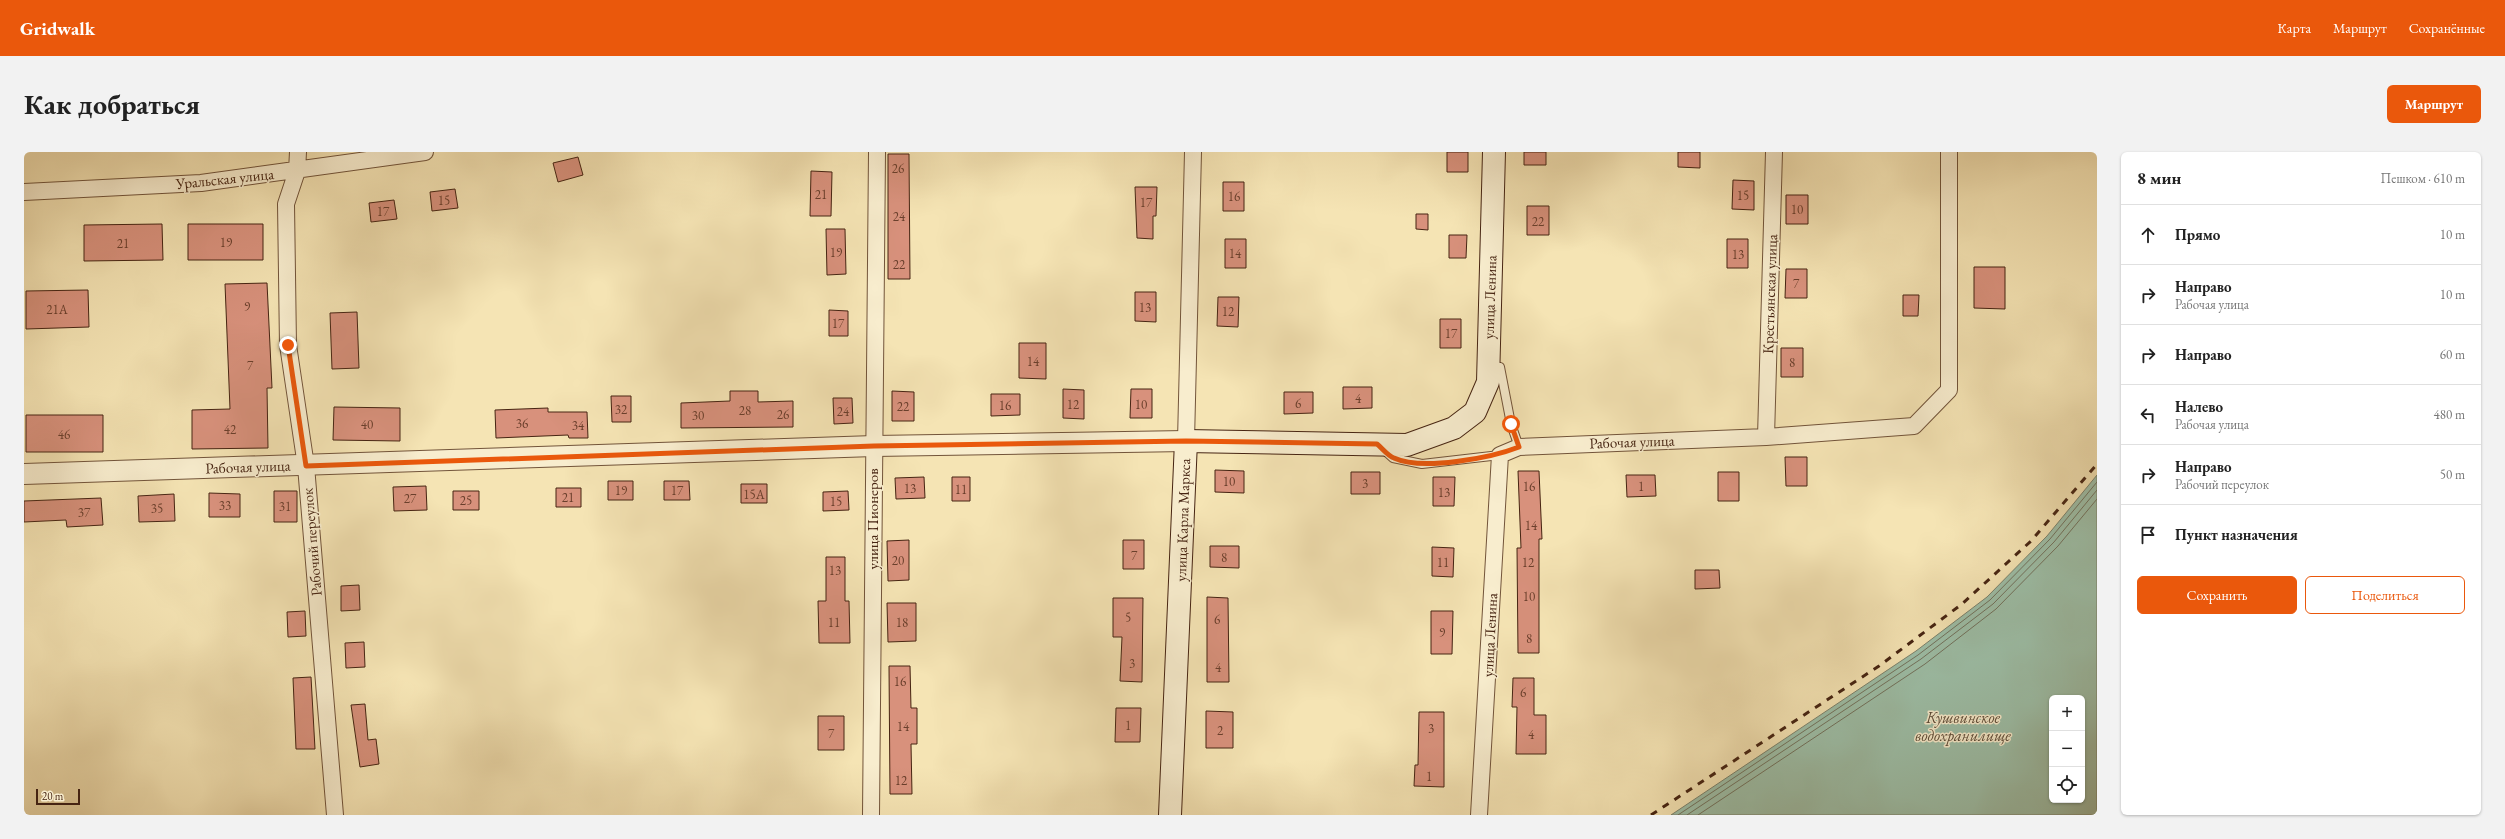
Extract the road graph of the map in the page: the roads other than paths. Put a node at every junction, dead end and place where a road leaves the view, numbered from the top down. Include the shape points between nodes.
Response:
1 (298, 152) edge
2 (425, 152) edge
3 (877, 152) edge
4 (1193, 152) edge
5 (1494, 152) edge
6 (1774, 152) edge
7 (1950, 152) edge
8 (297, 171) junction
9 (24, 192) edge
10 (1488, 366) junction
11 (1454, 428) joint
12 (1766, 437) junction
13 (1186, 441) junction
14 (1377, 444) junction
15 (874, 446) junction
16 (1519, 447) junction
17 (1500, 455) junction
18 (306, 466) junction
19 (24, 474) edge
20 (335, 815) edge
21 (871, 815) edge
22 (1170, 815) edge
23 (1479, 815) edge

1 - 8 street, Рабочий переулок
2 - 8 street, Уральская улица
3 - 15 street, улица Пионеров
4 - 13 street, улица Карла Маркса
5 - 10 main road, улица Ленина
6 - 12 street, Крестьянская улица
7 - 12 street, Рабочая улица via 1949,390 1914,426
8 - 9 street, Уральская улица via 201,183
8 - 18 street, Рабочий переулок via 286,204 288,345
10 - 11 main road, улица Ленина via 1488,382 1476,412
10 - 16 lane via 1500,367 1511,424
11 - 14 main road, Рабочая улица via 1407,444
12 - 16 street, Рабочая улица
13 - 14 main road, Рабочая улица
13 - 15 street, Рабочая улица
13 - 22 main road, улица Карла Маркса
14 - 17 lane via 1393,458 1422,464
15 - 18 street, Рабочая улица
15 - 21 street, улица Пионеров
16 - 17 street, Рабочая улица
17 - 23 street, улица Ленина
18 - 19 street, Рабочая улица
18 - 20 street, Рабочий переулок

